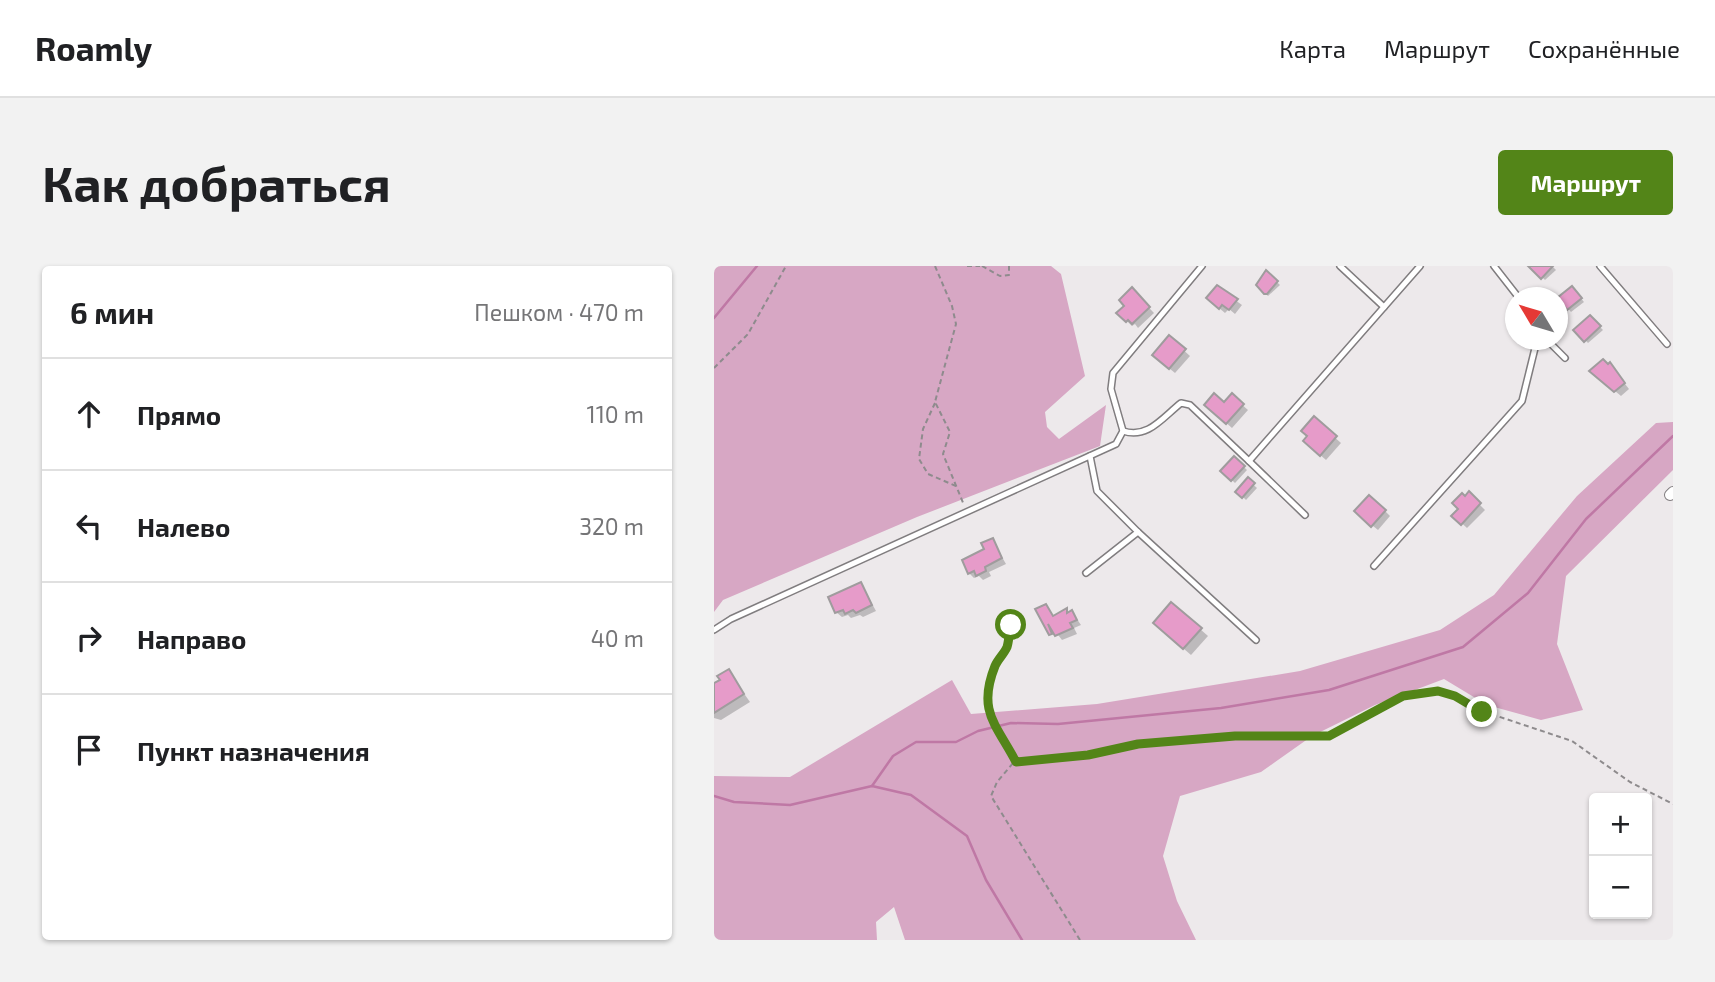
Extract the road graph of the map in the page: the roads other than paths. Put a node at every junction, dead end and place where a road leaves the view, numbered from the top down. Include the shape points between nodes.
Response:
1 (1202, 266) edge
2 (1340, 266) edge
3 (1420, 266) edge
4 (1494, 266) edge
5 (1600, 266) edge
6 (1510, 287) edge
7 (1384, 307) junction
8 (1667, 344) dead end
9 (1535, 350) edge
10 (1557, 350) edge
11 (1565, 358) dead end
12 (1123, 431) junction
13 (1090, 456) junction
14 (1249, 461) junction
15 (1305, 515) dead end
16 (1138, 532) junction
17 (1374, 566) dead end
18 (1086, 573) dead end
19 (714, 630) edge
20 (1255, 640) dead end

1 - 12 lane via 1113,373 1111,390
2 - 7 lane
3 - 7 lane
4 - 6 lane
5 - 8 lane
7 - 14 lane
9 - 17 lane via 1522,401
10 - 11 lane
12 - 13 lane via 1116,444
12 - 14 lane via 1147,432 1181,403 1190,405
13 - 16 lane via 1097,491
13 - 19 lane
14 - 15 lane
16 - 18 lane
16 - 20 lane

